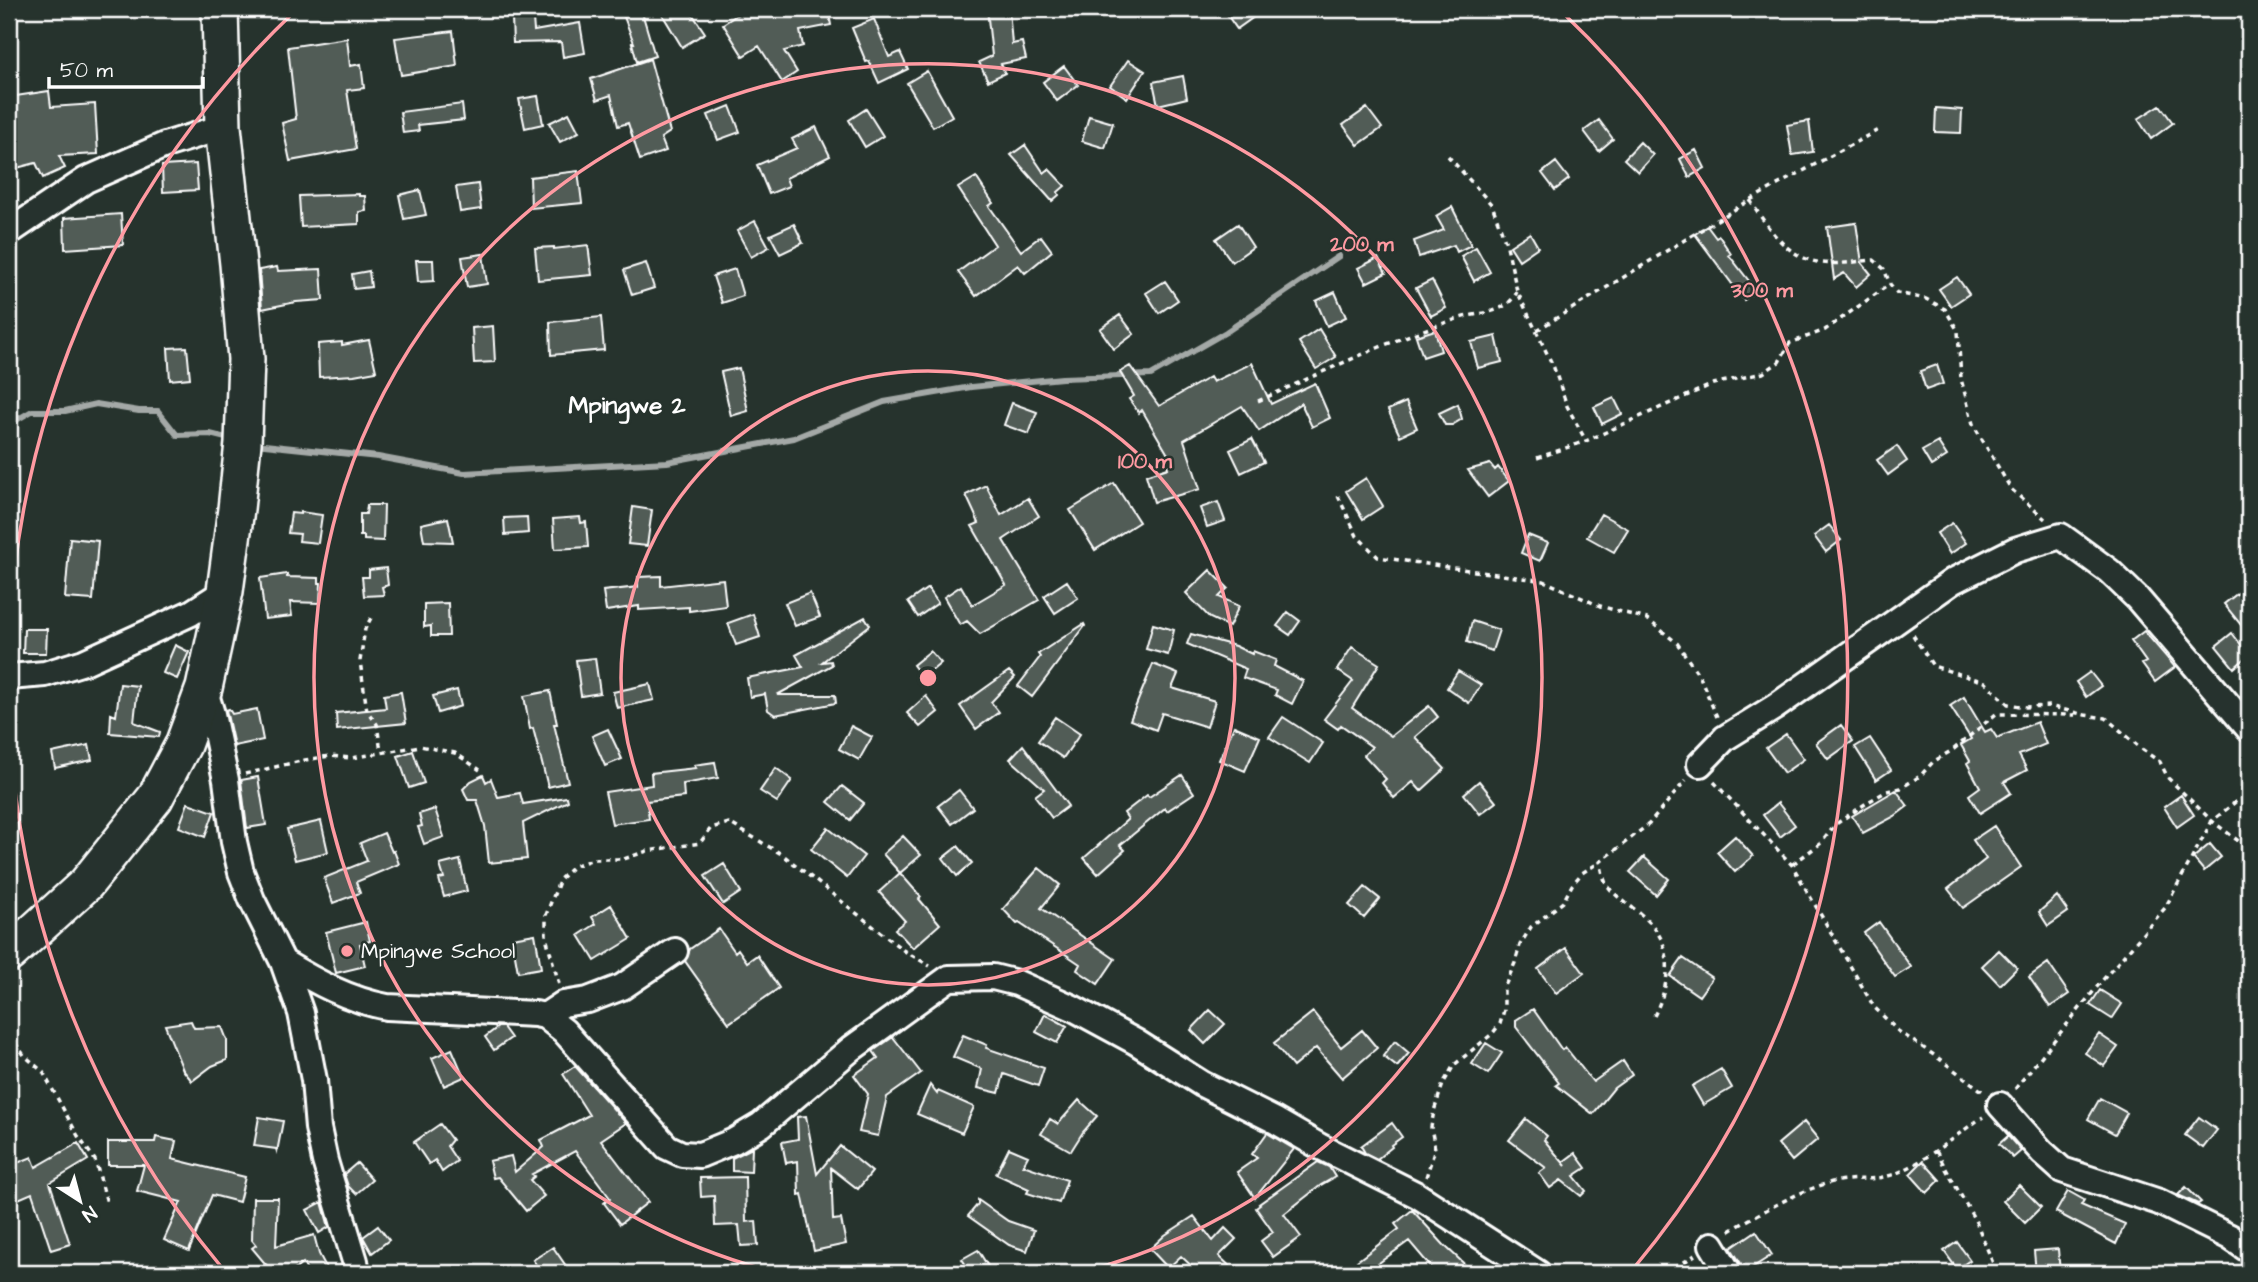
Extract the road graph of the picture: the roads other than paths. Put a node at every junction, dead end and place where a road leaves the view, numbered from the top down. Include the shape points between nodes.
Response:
1 (220, 9) edge
2 (223, 127) junction
3 (9, 232) edge
4 (225, 591) junction
5 (9, 677) edge
6 (204, 688) junction
7 (2249, 729) edge
8 (1700, 764) road end
9 (674, 951) dead end
10 (9, 954) edge
11 (283, 962) junction
12 (554, 1010) junction
13 (2000, 1105) road end
14 (1712, 1245) road end
15 (2249, 1250) edge
16 (356, 1273) edge
17 (1538, 1273) edge
18 (1729, 1273) edge

1 - 2 street
2 - 3 street via 165,145 86,180
2 - 4 street via 246,359 243,443
4 - 5 street via 191,613 84,662 45,674
4 - 6 street
6 - 10 street via 183,745 155,798 86,884
6 - 11 street via 241,872
7 - 8 street via 2137,598 2061,536 2015,550 1953,581 1726,738
9 - 12 street via 608,994
11 - 12 street via 368,1004
11 - 16 street via 301,1013 318,1128
12 - 17 street via 564,1031 667,1147 699,1155 761,1125 851,1049 949,978 993,977 1073,1008 1136,1042 1214,1090 1417,1195
13 - 15 street via 2062,1170 2159,1202
14 - 18 street

